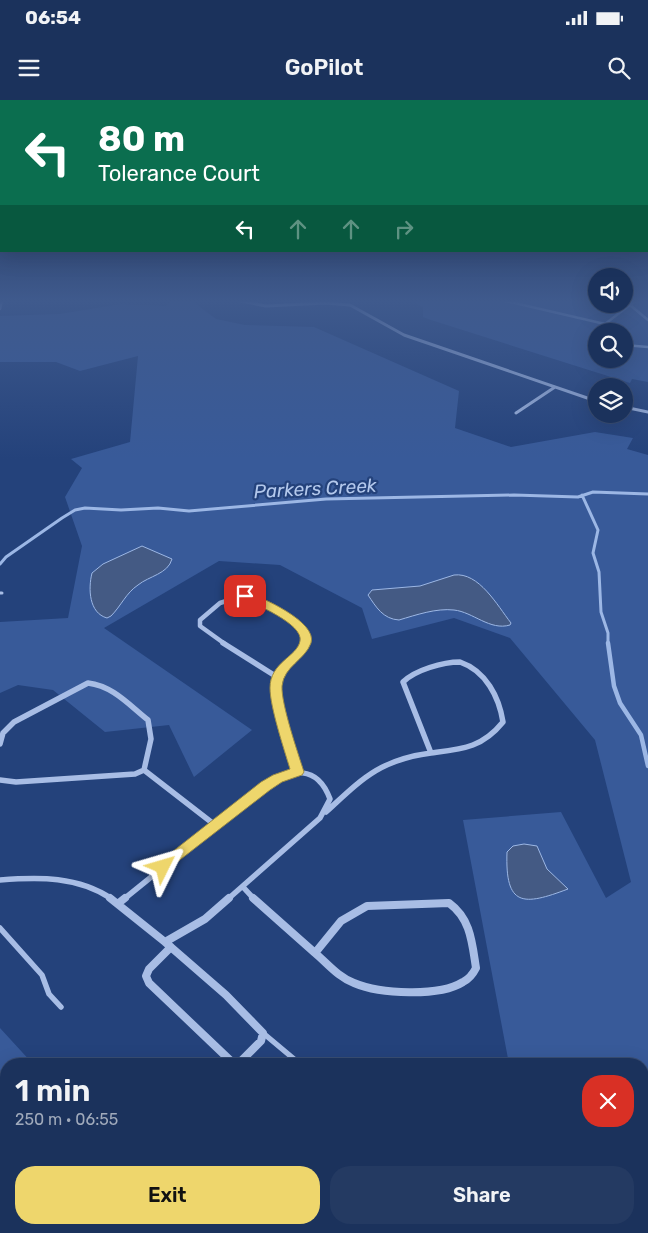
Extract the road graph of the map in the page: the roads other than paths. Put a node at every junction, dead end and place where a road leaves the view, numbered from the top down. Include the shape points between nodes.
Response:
1 (459, 354) edge
2 (555, 387) junction
3 (588, 398) edge
4 (633, 409) edge
5 (648, 412) edge
6 (516, 413) dead end
7 (277, 676) junction
8 (0, 744) edge
9 (431, 754) junction
10 (144, 770) junction
11 (298, 772) junction
12 (0, 780) edge
13 (324, 814) junction
14 (215, 826) junction
15 (0, 880) edge
16 (243, 887) junction
17 (120, 902) junction
18 (0, 928) edge
19 (168, 944) junction
20 (314, 954) junction
21 (61, 1007) dead end
22 (263, 1033) junction
23 (228, 1058) edge
24 (244, 1058) edge
25 (293, 1058) edge

1 - 2 street
2 - 3 street
2 - 6 street
4 - 5 street
7 - 7 street via 306,642 306,635 295,622 262,601 245,596 228,599 204,614 200,626 205,631
7 - 11 street via 288,743
8 - 10 street via 3,733 22,717 88,684 99,684 109,688 148,720 152,737
9 - 9 street via 485,741 503,722 496,698 477,670 460,662 408,676 403,682
9 - 13 street via 401,758 378,768
10 - 12 street via 135,774 16,782
10 - 14 street
11 - 13 street via 312,774 327,789 330,799
11 - 14 street via 266,786
13 - 16 street
14 - 17 street
15 - 17 street via 66,878 86,884
16 - 19 street
16 - 20 street via 274,920
17 - 19 street
18 - 21 lane via 42,975 49,994
19 - 22 street
19 - 23 street via 149,969 146,976 149,983
20 - 20 street via 345,979 377,990 415,992 459,986 470,979 476,968 465,917 448,903 367,906 341,921
22 - 24 street via 260,1041
22 - 25 lane

